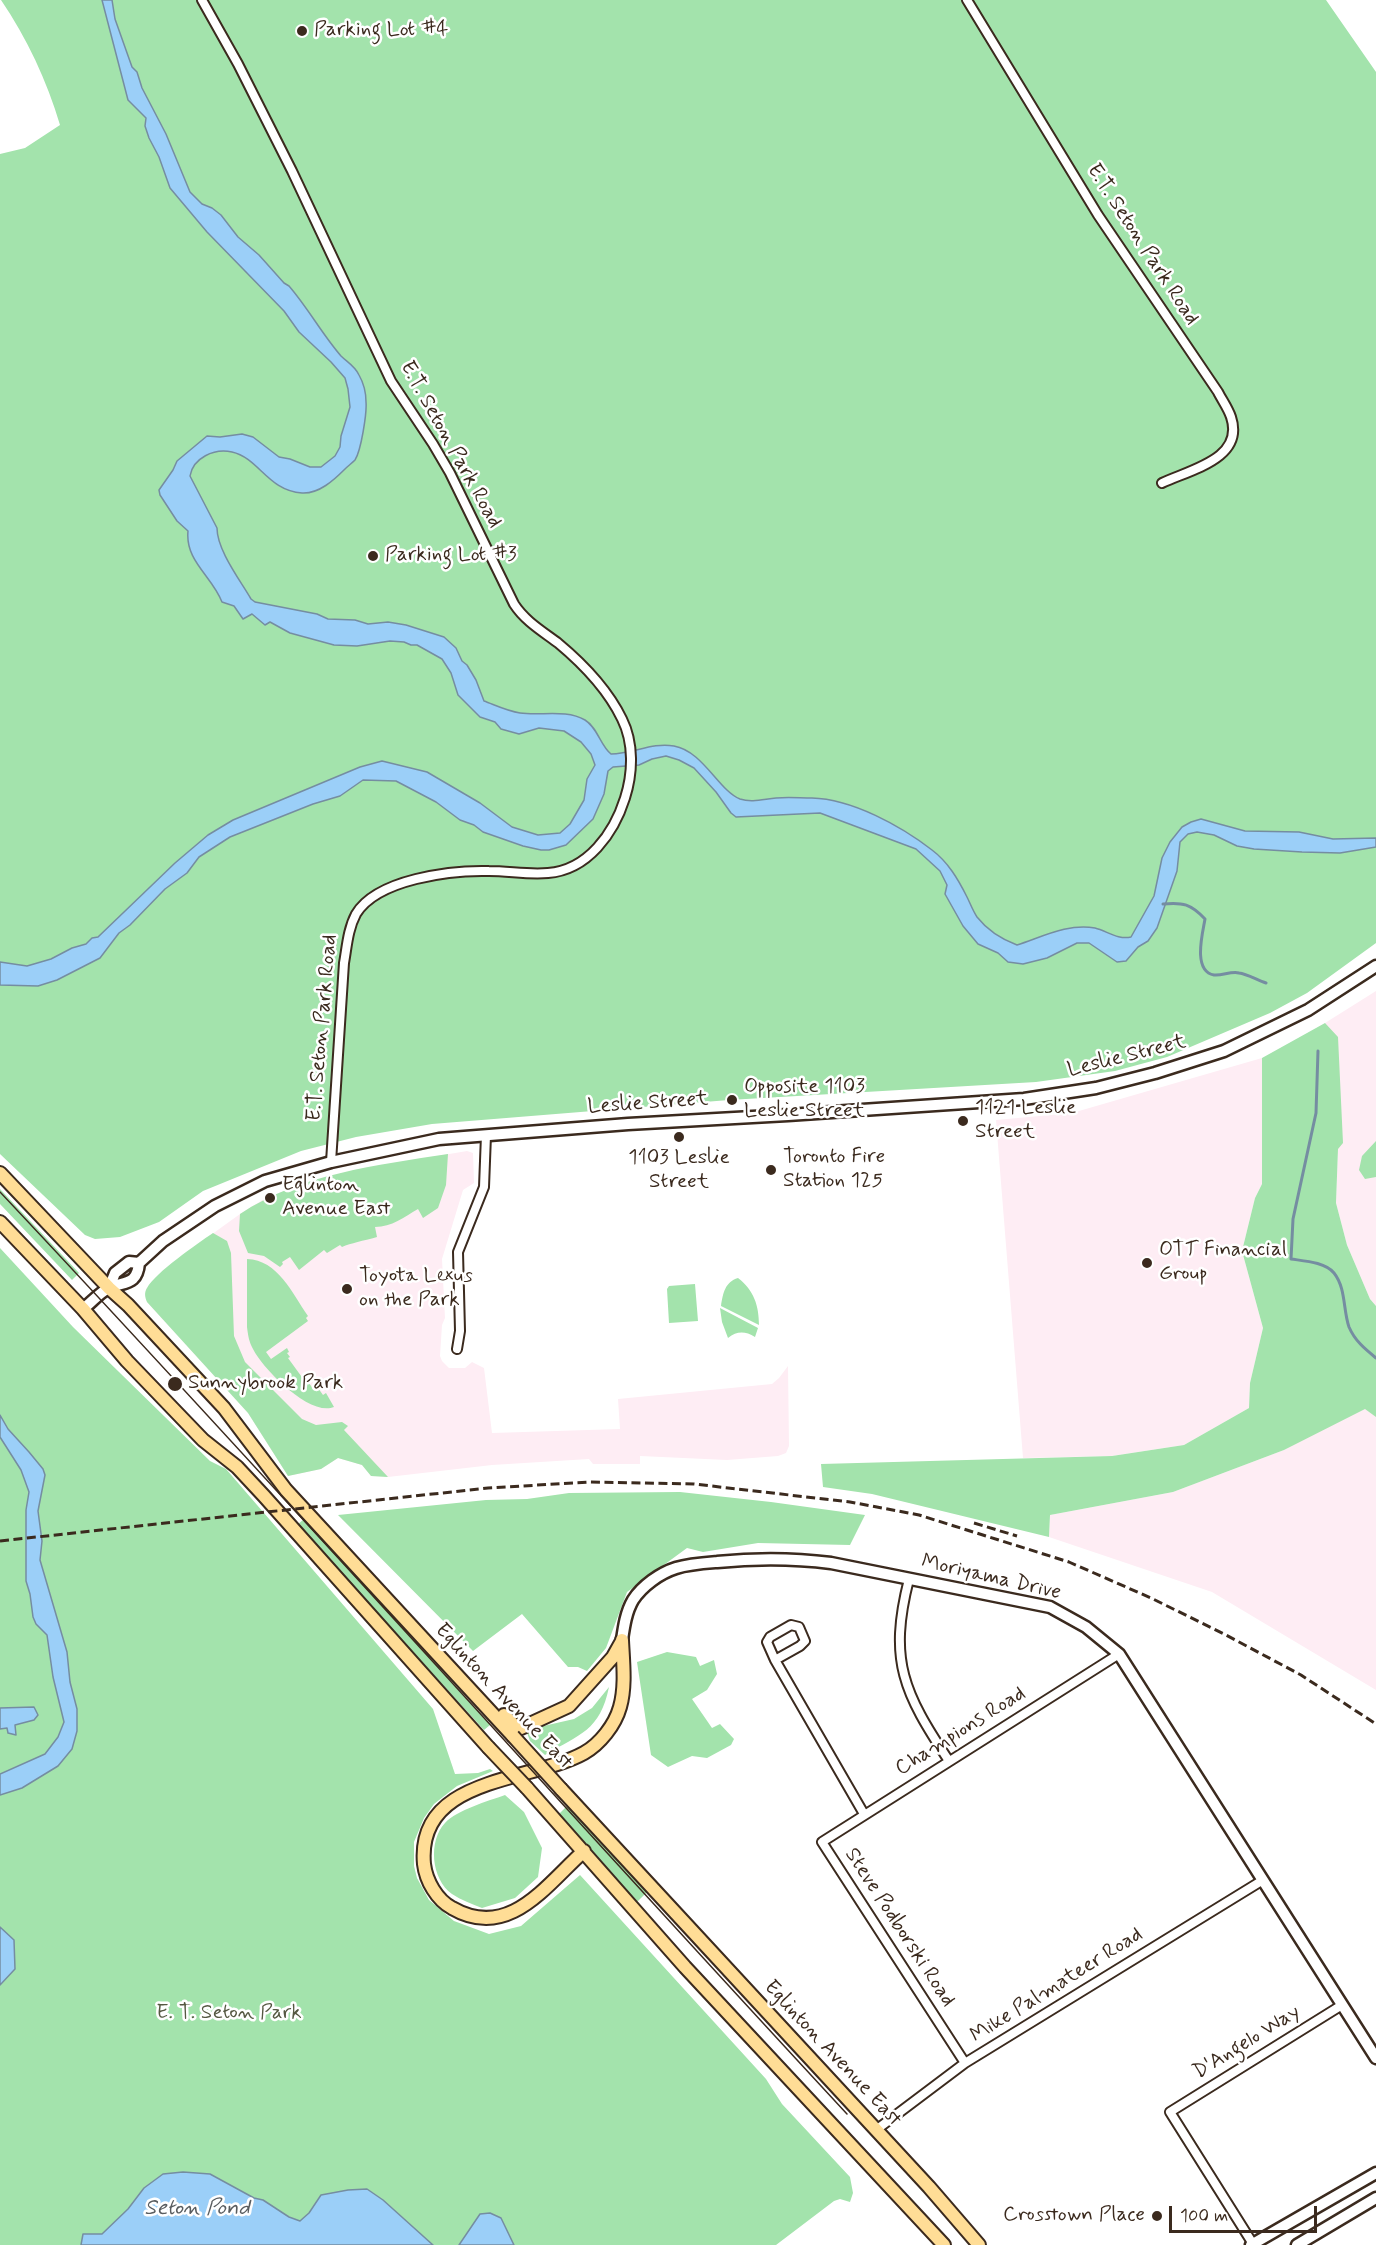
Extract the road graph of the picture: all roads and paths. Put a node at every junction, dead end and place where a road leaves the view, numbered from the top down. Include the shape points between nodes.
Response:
1 (202, 0) edge
2 (967, 0) edge
3 (1162, 483) dead end
4 (1376, 966) edge
5 (486, 1136) junction
6 (331, 1162) junction
7 (0, 1173) edge
8 (0, 1222) edge
9 (109, 1288) junction
10 (83, 1310) junction
11 (457, 1349) dead end
12 (909, 1579) junction
13 (423, 1639) junction
14 (622, 1640) junction
15 (1119, 1654) junction
16 (775, 1660) junction
17 (949, 1761) junction
18 (864, 1814) junction
19 (822, 1842) joint
20 (584, 1851) junction
21 (1263, 1880) junction
22 (1342, 2005) junction
23 (1376, 2058) edge
24 (965, 2063) junction
25 (876, 2130) junction
26 (1376, 2173) edge
27 (1376, 2198) edge
28 (1252, 2244) edge
29 (944, 2245) edge
30 (979, 2245) edge
31 (1297, 2245) edge

1 - 6 street, E.T. Seton Park Road via 292,171 391,381 450,473 514,604 521,616 560,645 608,696 623,721 630,750 630,784 613,827 593,852 574,865 549,873 476,871 428,877 380,891 359,910 351,925 344,963
2 - 3 street, E.T. Seton Park Road via 1098,215 1231,416 1232,439 1216,459
4 - 5 main road, Leslie Street via 1308,1010 1224,1051 1096,1088 1023,1099
5 - 6 main road, Leslie Street via 439,1138
5 - 11 street via 484,1187 458,1252
6 - 9 main road, Leslie Street via 265,1181 215,1206 163,1240 139,1263 129,1262 115,1273
7 - 9 main road, Eglinton Avenue East
8 - 10 main road, Eglinton Avenue East
9 - 10 main road, Leslie Street
9 - 13 main road, Eglinton Avenue East via 224,1408 286,1490
10 - 20 main road, Eglinton Avenue East, bridge via 203,1440 237,1467 264,1496
12 - 14 main road, Moriyama Drive via 802,1559 761,1558 676,1568 638,1593 625,1618
12 - 15 main road, Moriyama Drive via 1050,1607 1086,1627
12 - 17 street via 899,1633 901,1668 910,1696
13 - 14 main road via 521,1728 569,1706 614,1658
13 - 25 main road, Eglinton Avenue East, bridge
14 - 20 main road via 622,1697 607,1732 585,1753 490,1783 448,1805 426,1836 424,1864 431,1886 449,1906 482,1919 496,1918 520,1909 539,1895
15 - 17 street, Champions Road
15 - 21 main road, Moriyama Drive
16 - 16 street via 805,1641 799,1627 791,1625 770,1637 767,1647
16 - 18 street
17 - 18 street, Champions Road
18 - 19 street, Champions Road
19 - 24 street, Steve Podborski Road
20 - 29 main road, Eglinton Avenue East via 685,1967
21 - 22 main road, Moriyama Drive
21 - 24 street, Mike Palmateer Road
22 - 23 main road, Moriyama Drive
22 - 28 street, D'Angelo Way via 1170,2112
24 - 25 street, Mike Palmateer Road
25 - 30 main road, Eglinton Avenue East
26 - 28 main road
27 - 31 main road

